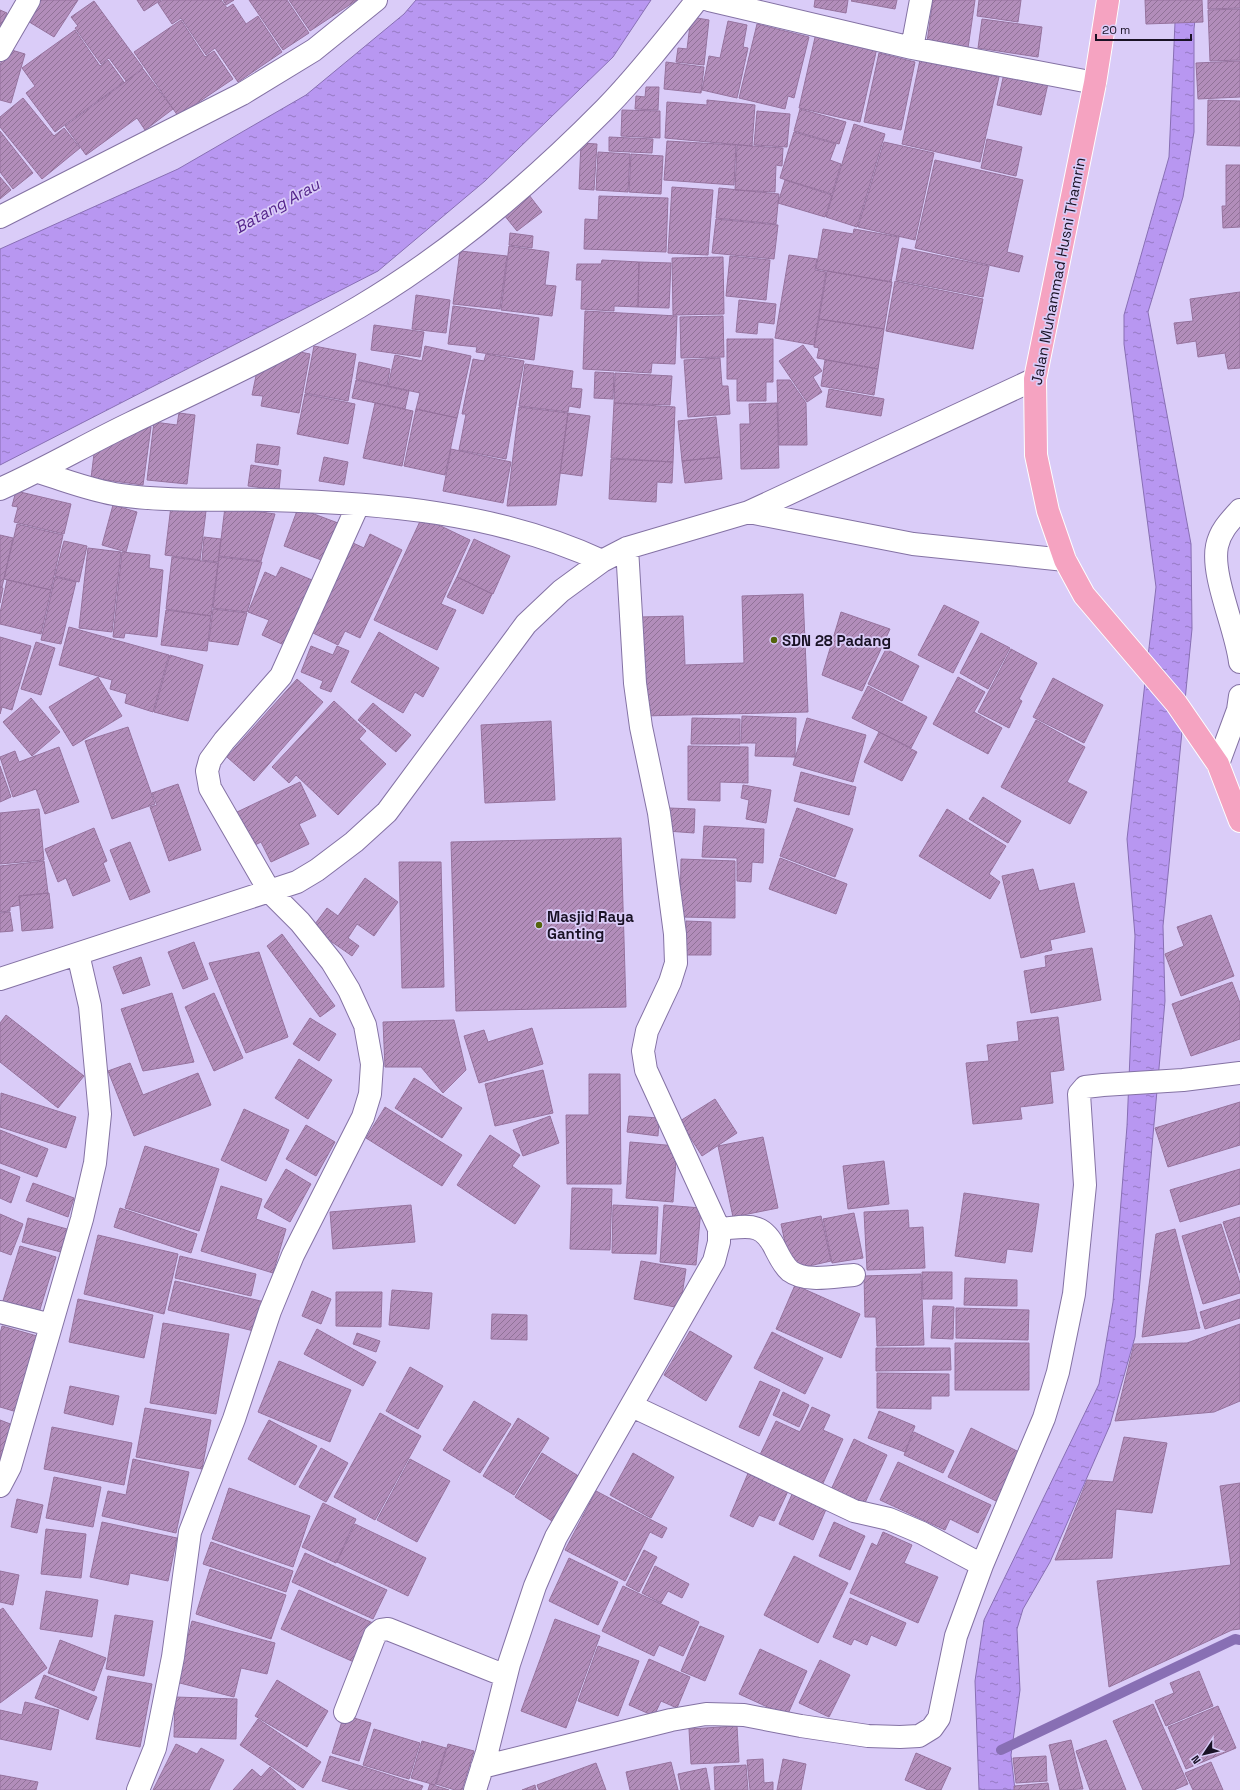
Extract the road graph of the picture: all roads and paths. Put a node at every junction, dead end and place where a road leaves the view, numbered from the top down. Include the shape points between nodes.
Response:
1 (29, 0) edge
2 (376, 0) edge
3 (697, 0) edge
4 (709, 0) edge
5 (921, 0) edge
6 (1108, 0) edge
7 (912, 48) junction
8 (0, 50) edge
9 (1095, 84) junction
10 (0, 216) edge
11 (1035, 379) junction
12 (38, 472) junction
13 (0, 489) edge
14 (358, 505) junction
15 (1240, 510) edge
16 (749, 512) junction
17 (627, 548) junction
18 (602, 560) junction
19 (1065, 560) junction
20 (1240, 662) edge
21 (1240, 696) edge
22 (1218, 764) junction
23 (1240, 821) edge
24 (270, 892) junction
25 (78, 954) junction
26 (0, 980) edge
27 (1240, 1072) edge
28 (719, 1230) junction
29 (854, 1275) dead end
30 (0, 1312) edge
31 (51, 1325) junction
32 (632, 1406) junction
33 (0, 1486) edge
34 (982, 1565) junction
35 (506, 1676) junction
36 (345, 1712) dead end
37 (482, 1767) junction
38 (138, 1790) edge
39 (475, 1790) edge

1 - 8 street
2 - 10 street via 314,50 242,94
3 - 12 street via 651,58 606,108 497,209 432,259 361,306 292,345 117,430
4 - 7 street
5 - 7 street
6 - 9 main road, Jalan Muhammad Husni Thamrin
7 - 9 street
9 - 11 main road, Jalan Muhammad Husni Thamrin
11 - 16 street
11 - 19 main road, Jalan Muhammad Husni Thamrin via 1036,455 1048,511
12 - 13 street
12 - 14 street via 94,489 140,497
14 - 18 street via 405,507 496,524 566,544
14 - 24 street via 281,676 224,741 210,760 207,771 210,788
15 - 20 street via 1226,525 1217,545 1216,564
16 - 17 street
16 - 19 street via 913,544
17 - 18 street
17 - 28 street via 635,683 641,727 659,814 675,934 676,963 670,982 647,1030 643,1051 646,1070
18 - 24 street via 526,624 387,812 354,842 316,870 297,882
19 - 22 main road, Jalan Muhammad Husni Thamrin via 1084,595 1176,703
21 - 22 street via 1238,710
22 - 23 main road, Jalan Muhammad Husni Thamrin
24 - 25 street
24 - 38 street via 300,922 332,962 349,990 365,1025 372,1064 370,1094 363,1117 293,1255 190,1532 173,1657 154,1748
25 - 26 street
25 - 31 street via 90,1006 100,1114 95,1163 82,1219
27 - 34 street via 1183,1080 1085,1087 1079,1094 1086,1185 1074,1294 1058,1372 1044,1418
28 - 29 street via 754,1227 770,1237 790,1270 809,1278
28 - 32 street via 714,1261
30 - 31 street
31 - 33 street via 10,1467
32 - 34 street via 854,1510 889,1519 922,1533
32 - 35 street via 556,1537 535,1586
34 - 37 street via 956,1636 939,1718 932,1728 919,1736 868,1736 744,1715 706,1714
35 - 36 street via 388,1629 381,1630 375,1635
35 - 37 street
37 - 39 street

